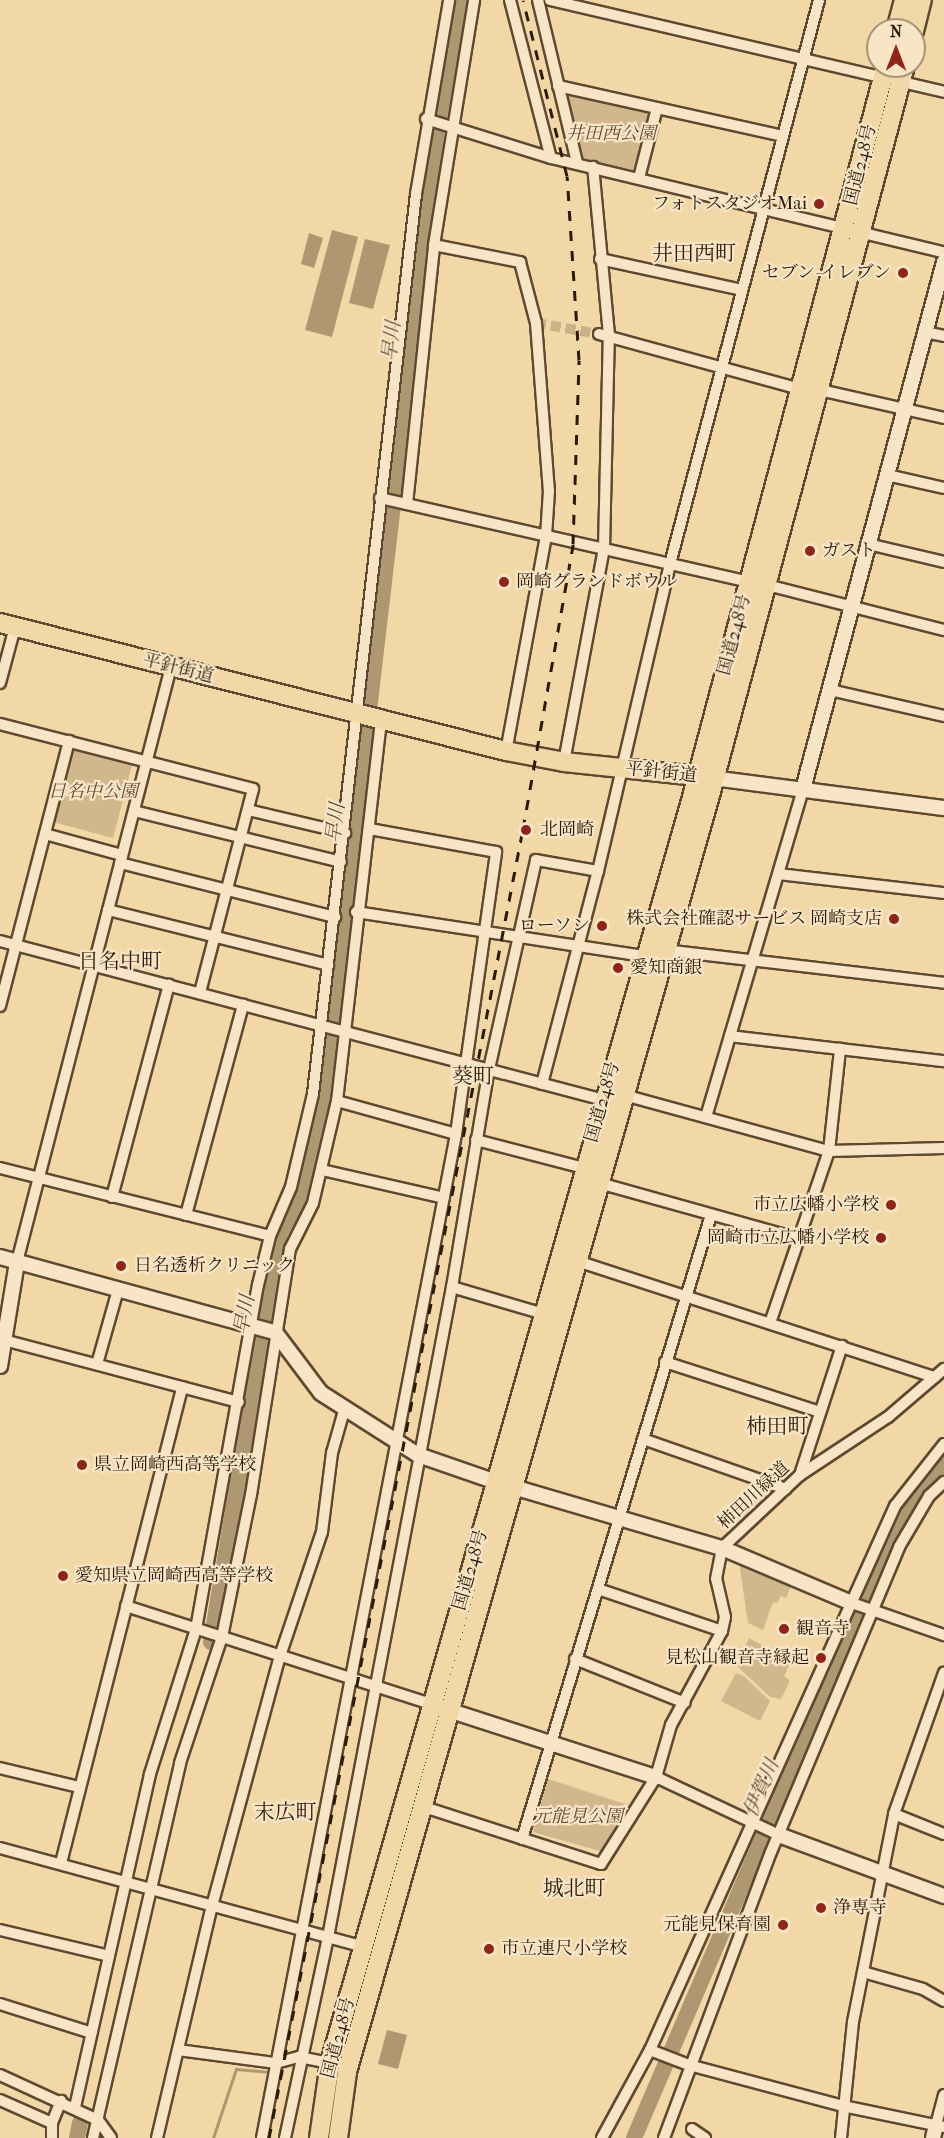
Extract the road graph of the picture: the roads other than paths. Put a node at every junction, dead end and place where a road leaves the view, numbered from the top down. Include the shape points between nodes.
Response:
1 (449, 0) edge
2 (474, 0) edge
3 (510, 0) edge
4 (538, 0) edge
5 (550, 0) edge
6 (819, 0) edge
7 (904, 0) edge
8 (922, 0) edge
9 (899, 18) edge
10 (917, 18) edge
11 (803, 59) junction
12 (866, 69) edge
13 (893, 78) edge
14 (907, 78) edge
15 (558, 86) junction
16 (944, 92) edge
17 (657, 108) junction
18 (426, 119) junction
19 (451, 127) junction
20 (783, 136) junction
21 (551, 158) junction
22 (577, 163) junction
23 (593, 167) junction
24 (639, 178) junction
25 (764, 208) junction
26 (853, 230) junction
27 (434, 245) junction
28 (944, 252) edge
29 (600, 259) junction
30 (944, 262) edge
31 (742, 290) junction
32 (925, 332) junction
33 (604, 335) junction
34 (944, 336) edge
35 (721, 370) junction
36 (800, 388) junction
37 (820, 390) junction
38 (905, 409) junction
39 (944, 418) edge
40 (887, 475) junction
41 (944, 488) edge
42 (380, 498) junction
43 (407, 504) junction
44 (546, 536) junction
45 (868, 544) junction
46 (604, 549) junction
47 (944, 562) edge
48 (670, 564) junction
49 (758, 584) junction
50 (852, 607) junction
51 (7, 625) edge
52 (944, 630) edge
53 (171, 667) junction
54 (0, 683) edge
55 (830, 690) junction
56 (356, 714) junction
57 (944, 716) edge
58 (381, 720) junction
59 (0, 724) edge
60 (69, 741) junction
61 (506, 751) junction
62 (147, 761) junction
63 (564, 762) junction
64 (621, 768) junction
65 (705, 777) junction
66 (803, 789) junction
67 (944, 808) edge
68 (248, 810) junction
69 (134, 811) junction
70 (369, 829) junction
71 (345, 833) junction
72 (45, 834) junction
73 (240, 837) junction
74 (122, 859) junction
75 (341, 862) junction
76 (598, 871) junction
77 (779, 874) junction
78 (227, 890) junction
79 (944, 893) edge
80 (108, 910) junction
81 (356, 912) junction
82 (334, 917) junction
83 (485, 932) junction
84 (215, 936) junction
85 (520, 937) junction
86 (0, 941) edge
87 (16, 945) junction
88 (579, 946) junction
89 (665, 950) junction
90 (644, 956) junction
91 (753, 961) junction
92 (328, 965) junction
93 (94, 966) junction
94 (944, 983) edge
95 (169, 985) junction
96 (200, 993) junction
97 (243, 1005) junction
98 (0, 1006) edge
99 (320, 1025) junction
100 (344, 1031) junction
101 (730, 1036) junction
102 (840, 1049) junction
103 (944, 1061) edge
104 (468, 1064) junction
105 (489, 1070) junction
106 (542, 1084) junction
107 (624, 1095) junction
108 (604, 1100) junction
109 (337, 1101) junction
110 (706, 1117) junction
111 (456, 1134) junction
112 (476, 1140) junction
113 (944, 1148) edge
114 (829, 1151) junction
115 (0, 1168) edge
116 (584, 1168) junction
117 (322, 1170) junction
118 (39, 1178) junction
119 (599, 1183) junction
120 (112, 1197) junction
121 (444, 1198) junction
122 (186, 1215) junction
123 (711, 1215) junction
124 (270, 1236) junction
125 (800, 1239) junction
126 (0, 1257) edge
127 (577, 1261) junction
128 (17, 1262) junction
129 (452, 1287) junction
130 (118, 1290) junction
131 (686, 1295) junction
132 (544, 1314) junction
133 (770, 1323) junction
134 (252, 1326) junction
135 (275, 1332) junction
136 (3, 1340) edge
137 (842, 1346) junction
138 (665, 1362) junction
139 (97, 1365) junction
140 (0, 1366) edge
141 (944, 1369) edge
142 (935, 1377) junction
143 (182, 1387) junction
144 (239, 1402) junction
145 (345, 1407) junction
146 (820, 1412) junction
147 (643, 1439) junction
148 (398, 1441) junction
149 (944, 1444) edge
150 (418, 1455) junction
151 (800, 1474) junction
152 (496, 1482) junction
153 (944, 1482) edge
154 (515, 1486) junction
155 (786, 1489) junction
156 (621, 1516) junction
157 (722, 1548) junction
158 (598, 1589) junction
159 (849, 1602) junction
160 (126, 1606) junction
161 (873, 1611) junction
162 (196, 1629) junction
163 (722, 1631) junction
164 (944, 1635) edge
165 (222, 1637) junction
166 (280, 1656) junction
167 (575, 1659) junction
168 (944, 1673) edge
169 (351, 1678) junction
170 (373, 1685) junction
171 (686, 1703) junction
172 (440, 1707) junction
173 (549, 1742) junction
174 (0, 1768) edge
175 (656, 1777) junction
176 (79, 1787) junction
177 (422, 1806) junction
178 (894, 1814) junction
179 (753, 1825) junction
180 (944, 1834) edge
181 (779, 1835) junction
182 (522, 1839) junction
183 (0, 1848) edge
184 (61, 1863) junction
185 (884, 1874) junction
186 (126, 1882) junction
187 (150, 1889) junction
188 (944, 1896) edge
189 (212, 1906) junction
190 (0, 1930) edge
191 (303, 1931) junction
192 (328, 1937) junction
193 (365, 1947) junction
194 (109, 1956) junction
195 (863, 1971) junction
196 (944, 2001) edge
197 (0, 2004) edge
198 (92, 2033) junction
199 (178, 2050) junction
200 (650, 2050) junction
201 (299, 2057) junction
202 (276, 2063) junction
203 (330, 2063) junction
204 (689, 2065) junction
205 (0, 2075) edge
206 (944, 2095) edge
207 (0, 2100) edge
208 (61, 2101) junction
209 (843, 2106) junction
210 (75, 2107) junction
211 (98, 2120) junction
212 (52, 2123) junction
213 (692, 2129) dead end
214 (938, 2130) edge
215 (52, 2138) edge
216 (93, 2138) edge
217 (111, 2138) edge
218 (157, 2138) edge
219 (262, 2138) edge
220 (285, 2138) edge
221 (318, 2138) edge
222 (338, 2138) edge
223 (602, 2138) edge
224 (664, 2138) edge
225 (705, 2138) edge
226 (841, 2138) edge

1 - 18 street
2 - 19 street
3 - 21 street
4 - 15 street
5 - 11 street
6 - 11 street
7 - 9 main road
8 - 10 main road
11 - 12 street
11 - 20 street
13 - 26 main road, 国道248号
14 - 16 street
15 - 17 street
15 - 22 street
17 - 20 street
17 - 24 street
18 - 19 street
18 - 42 street
19 - 21 street
19 - 27 street
20 - 25 street
21 - 22 street
22 - 23 street
23 - 24 street
23 - 29 street
24 - 25 street
25 - 26 street
25 - 31 street
26 - 28 street
26 - 36 main road, 国道248号
26 - 37 main road, 国道248号
27 - 43 street
27 - 44 street via 520,262 536,323 549,491
29 - 31 street
29 - 33 street
30 - 32 street
31 - 35 street
32 - 34 street
32 - 38 street
33 - 35 street
33 - 46 street
35 - 36 street
35 - 48 street
36 - 49 main road, 国道248号
37 - 38 street
37 - 49 main road, 国道248号
38 - 39 street
38 - 40 street
40 - 41 street
40 - 45 street
42 - 43 street
42 - 56 street
43 - 44 street
44 - 46 street
44 - 61 street
45 - 47 street
45 - 50 street
46 - 48 street
46 - 63 street
48 - 49 street
48 - 64 street
49 - 50 street
49 - 65 main road, 国道248号
50 - 52 street
50 - 55 street
51 - 53 main road, 平針街道
51 - 54 street
53 - 56 main road, 平針街道
53 - 62 street
55 - 57 street
55 - 66 street
56 - 58 main road, 平針街道
56 - 71 street
58 - 61 main road, 平針街道
58 - 70 street
59 - 60 street
60 - 62 street
60 - 72 street
61 - 63 main road, 平針街道
62 - 68 street via 253,789
62 - 69 street
63 - 64 main road, 平針街道
64 - 65 main road, 平針街道
64 - 76 street
65 - 66 street, 平針街道
65 - 89 main road, 国道248号
65 - 90 main road, 国道248号
66 - 67 street, 平針街道
66 - 77 street
68 - 71 street
68 - 73 street
69 - 73 street
69 - 74 street
70 - 81 street
70 - 83 street via 496,852
71 - 75 street
72 - 74 street
72 - 87 street
73 - 75 street
73 - 78 street
74 - 78 street
74 - 80 street
75 - 82 street
76 - 85 street via 536,860
76 - 88 street
77 - 79 street
77 - 91 street
78 - 82 street
78 - 84 street
80 - 84 street
80 - 93 street
81 - 83 street
81 - 100 street
82 - 92 street
83 - 85 street
83 - 104 street
84 - 92 street
84 - 96 street
85 - 88 street
85 - 105 street
86 - 87 street
87 - 93 street
87 - 98 street
88 - 90 street
88 - 106 street
89 - 91 street
89 - 107 main road, 国道248号
90 - 108 main road, 国道248号
91 - 94 street
91 - 101 street
92 - 99 street
93 - 95 street
93 - 118 street
95 - 96 street
95 - 120 street
96 - 97 street
97 - 99 street
97 - 122 street
99 - 100 street
99 - 124 street via 313,1094 291,1187
100 - 104 street
100 - 109 street
101 - 102 street
101 - 110 street
102 - 103 street
102 - 114 street
104 - 105 street
104 - 111 street
105 - 106 street
105 - 112 street
106 - 108 street
107 - 110 street
107 - 119 main road, 国道248号
108 - 116 main road, 国道248号
109 - 111 street
109 - 117 street
110 - 114 street
111 - 121 street
112 - 116 street
112 - 129 street
113 - 114 street
114 - 125 street
115 - 118 street
116 - 132 main road, 国道248号
117 - 121 street
117 - 135 street via 312,1203 290,1249
118 - 120 street
118 - 128 street
119 - 123 street
119 - 127 main road, 国道248号
120 - 122 street
121 - 148 street
122 - 124 street
123 - 125 street
123 - 131 street
124 - 134 street
125 - 133 street
126 - 128 street
127 - 131 street
127 - 154 main road, 国道248号
128 - 130 street
128 - 136 street
129 - 132 street
129 - 150 street
130 - 134 street
130 - 139 street
131 - 133 street
131 - 138 street
132 - 152 main road, 国道248号
133 - 137 street
134 - 135 street
134 - 144 street
135 - 145 street via 321,1393
135 - 165 street via 251,1496
136 - 139 street
136 - 140 street
137 - 142 street
137 - 146 street
138 - 146 street
138 - 147 street
139 - 143 street
141 - 142 street, 柿田川緑道
142 - 151 street, 柿田川緑道 via 888,1417
143 - 144 street
143 - 160 street
144 - 162 street
145 - 148 street
145 - 166 street via 332,1453 322,1532
146 - 151 street
147 - 155 street
147 - 156 street
148 - 150 street
148 - 169 street
149 - 159 street via 895,1506
150 - 152 street
150 - 170 street
151 - 155 street, 柿田川緑道
152 - 154 street
152 - 172 main road, 国道248号
153 - 161 street via 929,1496 900,1547
154 - 156 street
154 - 172 main road, 国道248号
155 - 157 street, 柿田川緑道
156 - 157 street
156 - 158 street
157 - 159 street
157 - 163 street, 柿田川緑道 via 716,1579 724,1617
158 - 163 street
158 - 167 street
159 - 161 street
159 - 179 street
160 - 162 street
160 - 176 street
161 - 164 street
161 - 181 street
162 - 165 street
162 - 186 street via 150,1774
163 - 171 street, 柿田川緑道
165 - 166 street
165 - 187 street via 180,1763
166 - 169 street
166 - 189 street
167 - 171 street
167 - 173 street
168 - 178 street
169 - 170 street
169 - 191 street
170 - 172 street
170 - 192 street
171 - 175 street, 柿田川緑道 via 670,1725
172 - 173 street
172 - 177 main road, 国道248号
172 - 193 main road, 国道248号
173 - 175 street
173 - 182 street
174 - 176 street
175 - 179 street
175 - 182 street, 柿田川緑道 via 601,1864
176 - 184 street
177 - 182 street
177 - 222 main road, 国道248号 via 347,2072
178 - 180 street
178 - 185 street
179 - 181 street
179 - 200 street
181 - 185 street
181 - 204 street
183 - 184 street
184 - 186 street
185 - 188 street
185 - 195 street
186 - 187 street
186 - 194 street
187 - 189 street
187 - 211 street
189 - 191 street
189 - 199 street
190 - 194 street
191 - 192 street
191 - 202 street
192 - 193 street
192 - 201 street
193 - 203 main road, 国道248号
194 - 198 street
195 - 196 street via 923,1989
195 - 209 street
197 - 198 street
198 - 210 street
199 - 202 street
199 - 218 street
200 - 204 street
200 - 223 street
201 - 202 street
201 - 203 street
201 - 220 street
202 - 219 street
203 - 221 main road, 国道248号
204 - 209 street
204 - 224 street
205 - 208 street
206 - 214 street
207 - 212 street
208 - 210 street
208 - 212 street
209 - 214 street
209 - 226 street
210 - 211 street
211 - 216 street
211 - 217 street
212 - 215 street
213 - 225 street

